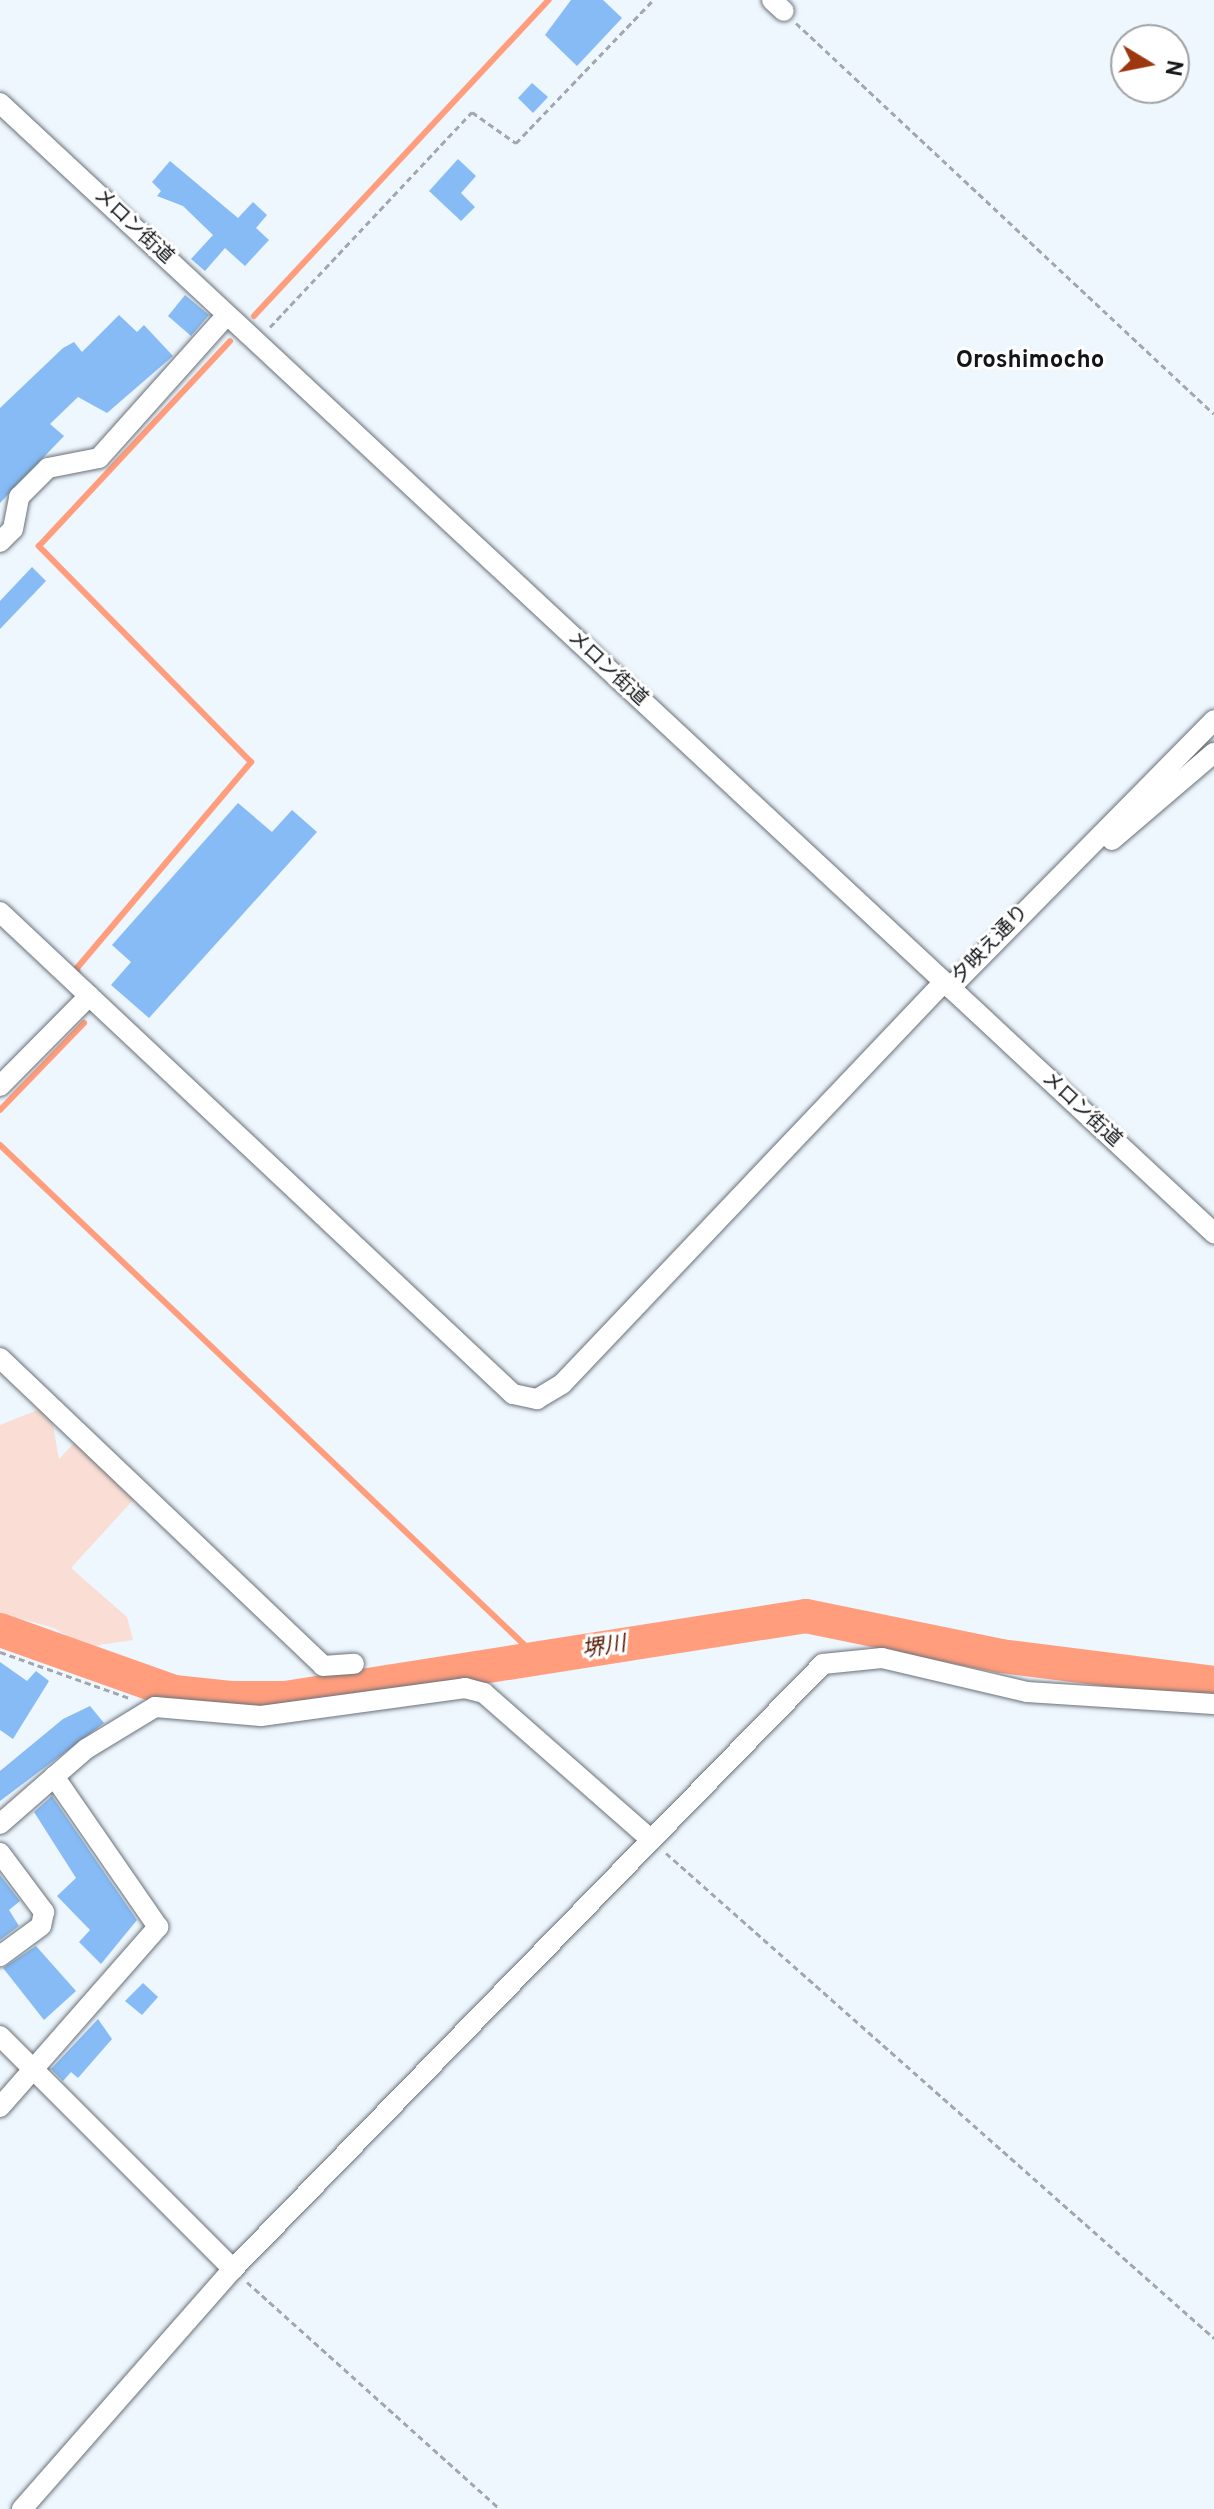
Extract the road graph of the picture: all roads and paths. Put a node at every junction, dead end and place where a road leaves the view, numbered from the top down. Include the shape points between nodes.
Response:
1 (653, 0) edge
2 (778, 6) edge
3 (0, 103) edge
4 (227, 315) junction
5 (256, 343) junction
6 (1214, 414) edge
7 (0, 542) edge
8 (1214, 720) edge
9 (1214, 753) edge
10 (0, 912) edge
11 (947, 985) junction
12 (89, 996) junction
13 (0, 1086) edge
14 (1214, 1233) edge
15 (0, 1358) edge
16 (0, 1652) edge
17 (354, 1664) dead end
18 (1214, 1704) edge
19 (155, 1707) junction
20 (54, 1776) junction
21 (2, 1820) edge
22 (649, 1838) junction
23 (0, 1853) edge
24 (0, 1956) edge
25 (0, 2036) edge
26 (31, 2071) junction
27 (0, 2107) edge
28 (233, 2269) junction
29 (1214, 2338) edge
30 (22, 2509) edge
31 (500, 2509) edge

1 - 5 path via 516,143 472,112
2 - 6 path
3 - 4 street, メロン街道
4 - 5 street, メロン街道
4 - 7 street via 99,458 48,468 19,497 13,529
5 - 11 street, メロン街道
8 - 11 street, 夕映え通り
9 - 11 street, 夕映え通り
10 - 12 street
11 - 12 street via 562,1384 537,1399 513,1394
11 - 14 street, メロン街道
12 - 13 street
15 - 17 street via 323,1666
16 - 19 path
18 - 22 street via 1027,1692 882,1658 823,1664
19 - 20 street
19 - 22 street via 261,1716 465,1688 484,1693
20 - 21 street
20 - 26 street via 158,1927
22 - 28 street
22 - 29 path
23 - 24 street via 44,1912 41,1926
25 - 26 street
26 - 27 street
26 - 28 street
28 - 30 street
28 - 31 path

